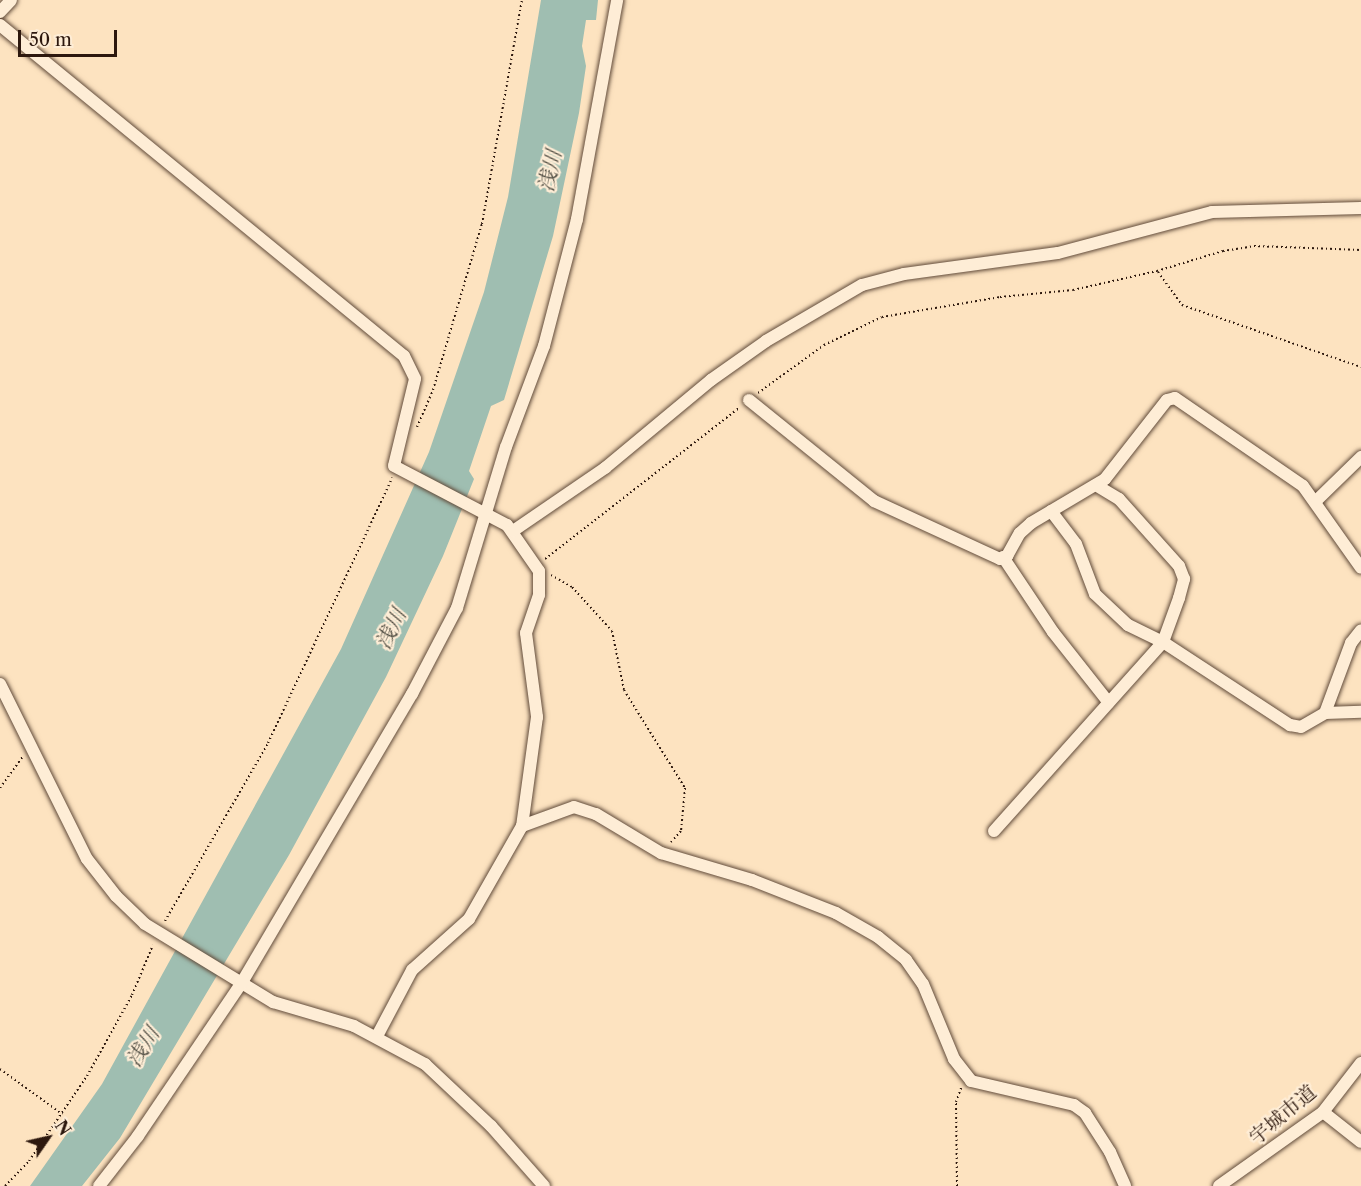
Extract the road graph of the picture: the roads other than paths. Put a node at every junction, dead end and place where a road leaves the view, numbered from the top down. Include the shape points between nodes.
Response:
1 (11, 0) edge
2 (617, 0) edge
3 (0, 12) edge
4 (0, 25) edge
5 (1361, 208) edge
6 (748, 400) road end
7 (1361, 456) edge
8 (1096, 485) junction
9 (1317, 500) junction
10 (1051, 511) junction
11 (482, 513) junction
12 (513, 531) junction
13 (1003, 557) junction
14 (1361, 568) edge
15 (1361, 630) edge
16 (1163, 642) junction
17 (0, 684) edge
18 (1109, 703) junction
19 (1325, 712) junction
20 (1361, 712) edge
21 (522, 826) junction
22 (994, 831) dead end
23 (237, 982) junction
24 (377, 1036) junction
25 (1361, 1063) edge
26 (1323, 1112) junction
27 (1361, 1142) edge
28 (99, 1186) edge
29 (544, 1186) edge
30 (1125, 1186) edge
31 (1219, 1186) edge

1 - 3 street
2 - 11 street via 577,219 544,346
4 - 11 street via 404,356 415,379 393,462 401,472
5 - 12 street via 1212,213 1058,253 904,274 862,285 766,341 711,380 605,468
6 - 13 street via 874,501 992,557
7 - 9 street
8 - 9 street via 1167,400 1175,398 1267,459
8 - 10 street
8 - 16 street via 1119,499 1179,566 1184,579
9 - 14 street
10 - 13 street via 1020,533
10 - 16 street via 1076,544 1095,594 1128,625
11 - 12 street
11 - 23 street via 458,608 412,694
12 - 21 street via 537,569 539,595 526,633 537,717
13 - 18 street via 1053,632
15 - 19 street via 1351,643
16 - 18 street
16 - 19 street via 1290,725 1301,727
17 - 23 street via 87,859 116,896 162,935
18 - 22 street
19 - 20 street
21 - 24 street via 469,919 412,970
21 - 30 street via 574,807 596,814 661,853 752,880 836,913 878,937 906,960 923,984 954,1059 970,1081 1074,1105 1085,1113 1110,1152
23 - 24 street via 301,1013
23 - 28 street via 138,1137
24 - 29 street via 425,1064 462,1096 536,1172
25 - 26 street, 宇城市道
26 - 27 street
26 - 31 street, 宇城市道

